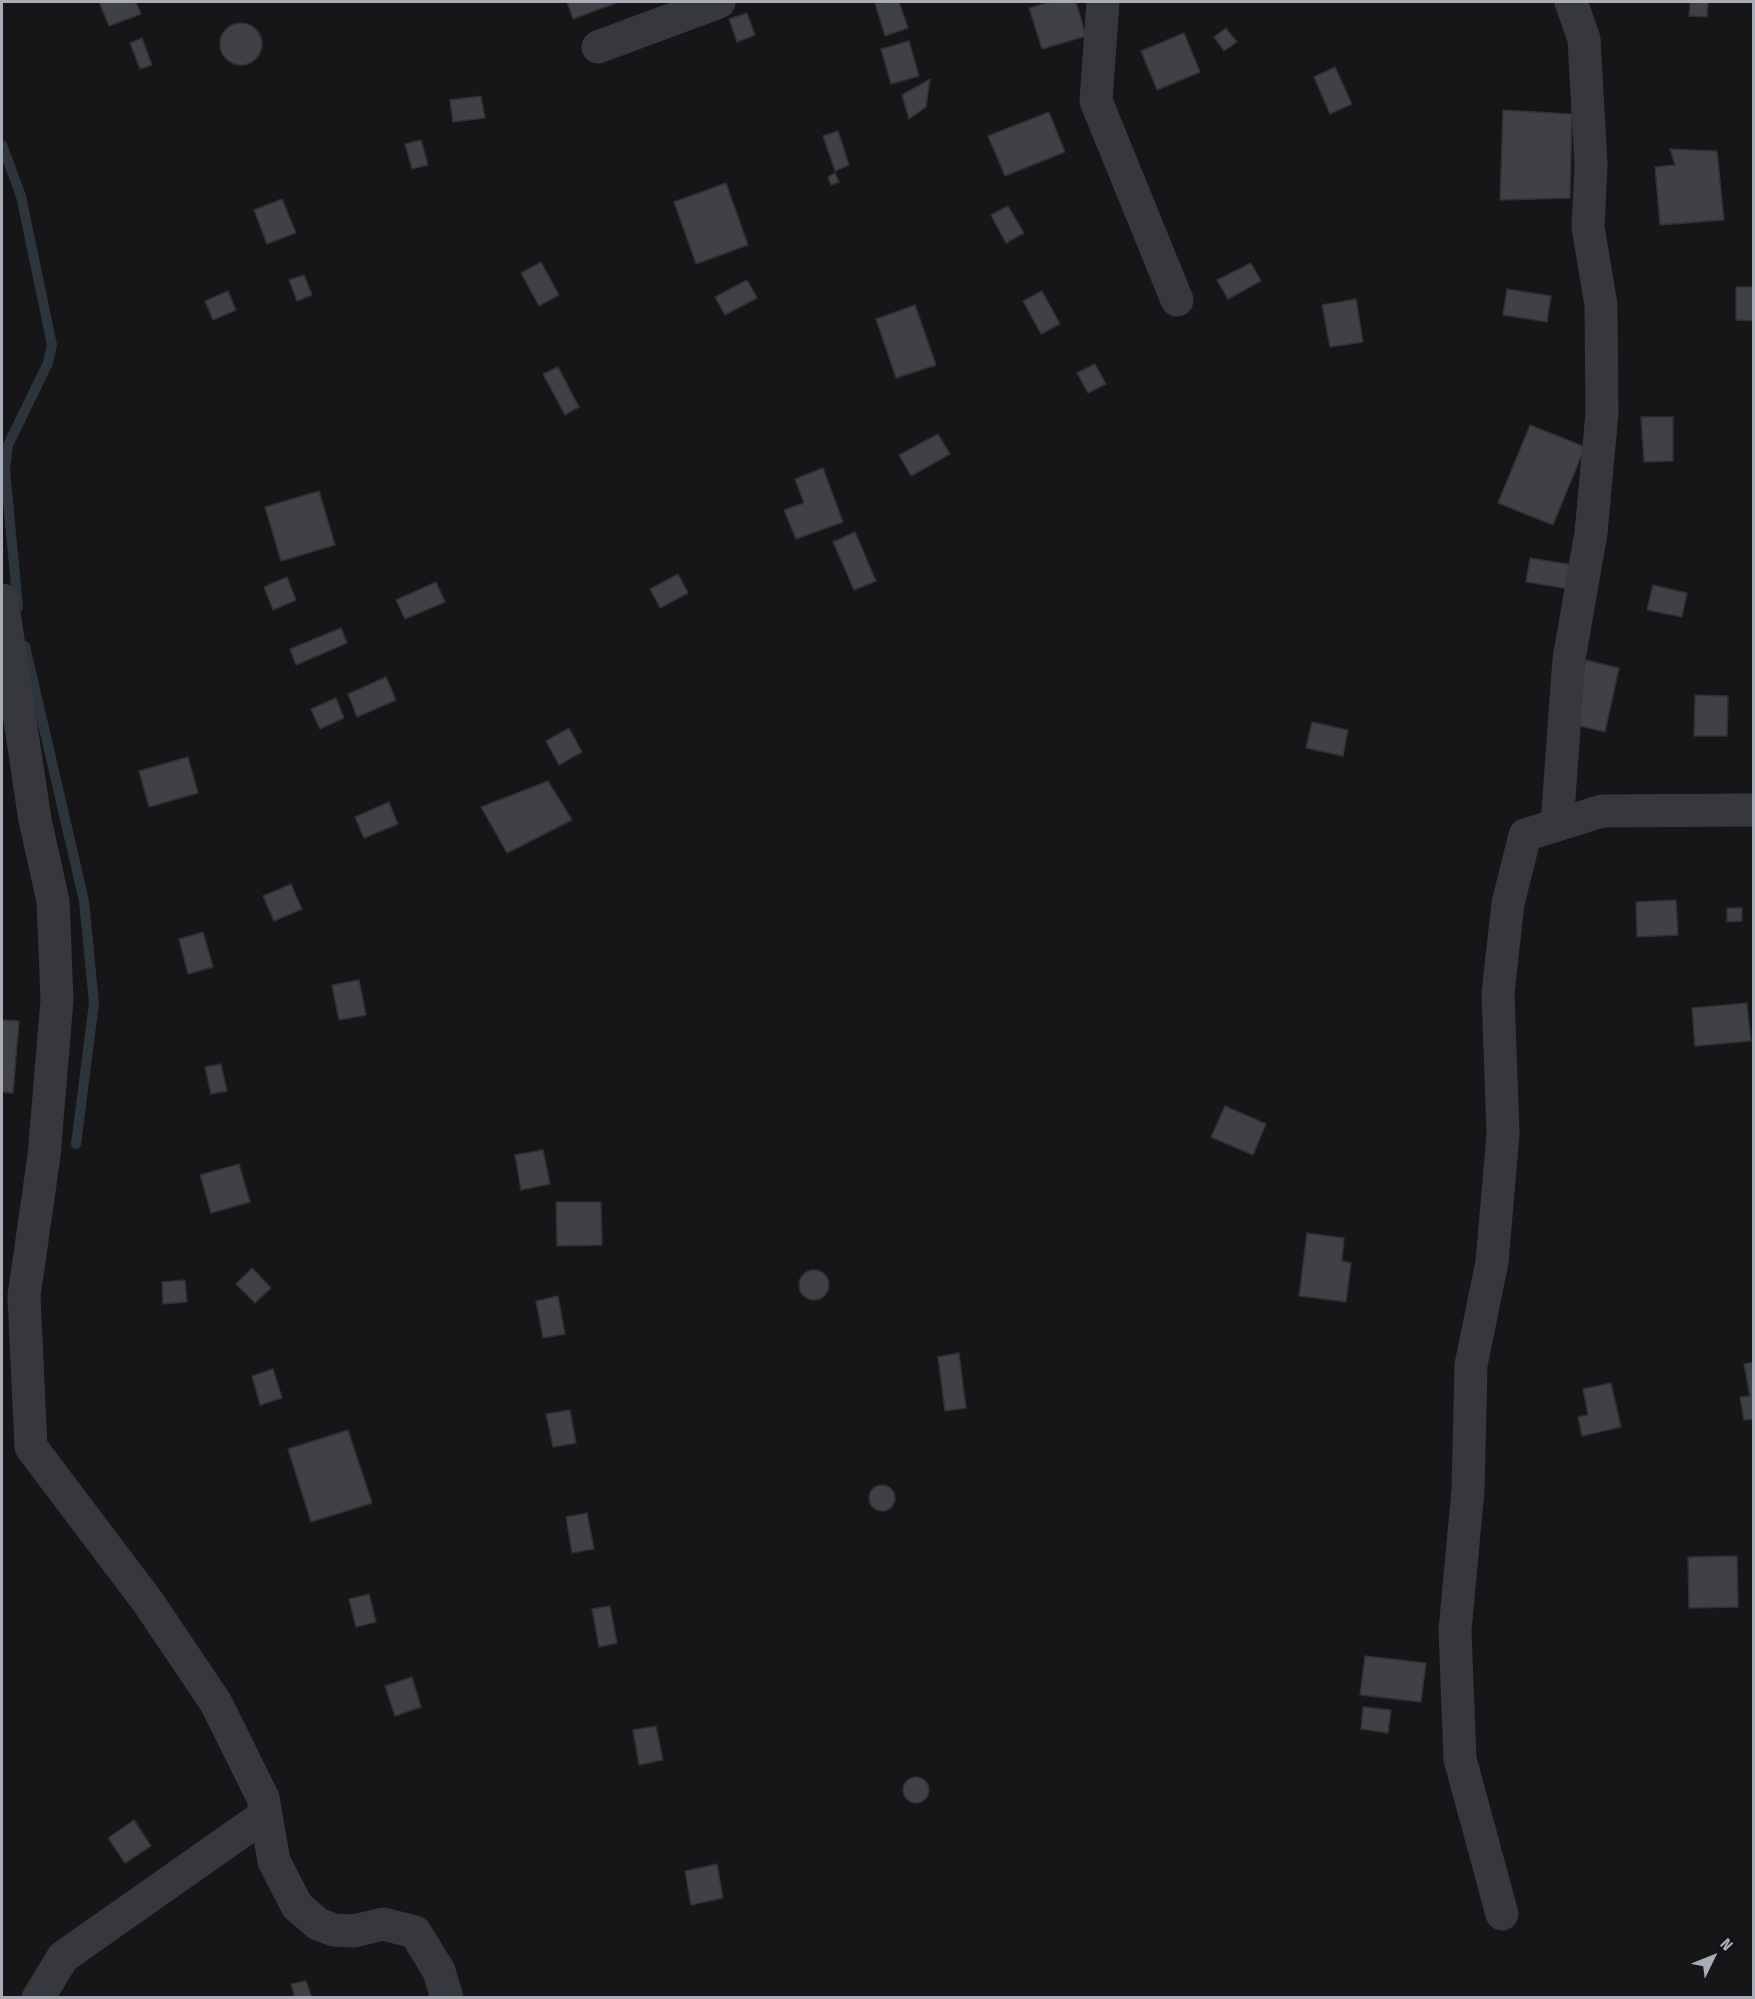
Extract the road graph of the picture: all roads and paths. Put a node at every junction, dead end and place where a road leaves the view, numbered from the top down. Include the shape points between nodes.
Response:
1 (719, 2) edge
2 (1103, 2) edge
3 (1571, 2) edge
4 (598, 47) dead end
5 (1177, 300) dead end
6 (2, 600) edge
7 (1754, 810) edge
8 (1557, 825) junction
9 (266, 1815) junction
10 (1502, 1914) dead end
11 (38, 1998) edge
12 (447, 1998) edge

1 - 4 street
2 - 5 street via 1096,101
3 - 8 street via 1585,51 1591,165 1588,227 1601,305 1602,413 1591,533 1569,659
6 - 9 street via 35,820 52,901 57,1000 44,1156 24,1296 31,1447 148,1602 216,1703 262,1798
7 - 8 street via 1602,811
8 - 10 street via 1525,836 1508,903 1498,993 1503,1134 1492,1262 1471,1365 1468,1490 1455,1630 1460,1759
9 - 11 street via 63,1957
9 - 12 street via 274,1861 297,1906 318,1924 334,1930 354,1931 383,1924 415,1932 439,1971

